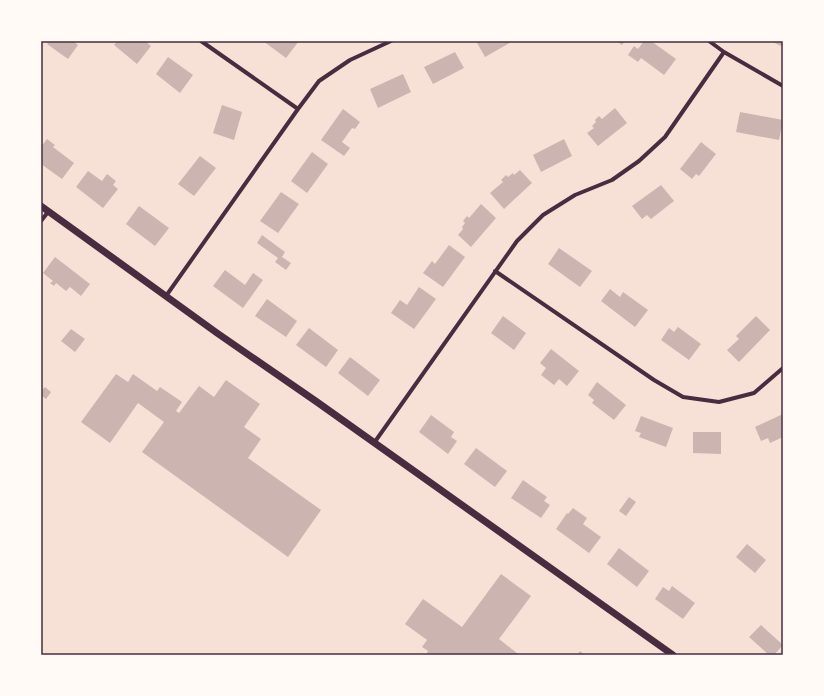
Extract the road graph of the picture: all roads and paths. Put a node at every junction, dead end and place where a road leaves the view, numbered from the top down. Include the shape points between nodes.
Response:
1 (201, 41) edge
2 (391, 41) edge
3 (708, 41) edge
4 (724, 52) junction
5 (783, 86) edge
6 (298, 109) junction
7 (41, 206) edge
8 (48, 212) junction
9 (41, 221) edge
10 (495, 271) junction
11 (166, 296) junction
12 (783, 368) edge
13 (374, 443) junction
14 (673, 655) edge

1 - 6 street
2 - 6 street via 350,60 319,81
3 - 4 street
4 - 5 street
4 - 10 street via 665,137 639,161 612,180 575,195 543,215 517,241
6 - 11 street
7 - 8 street
8 - 9 street
8 - 11 street
10 - 12 street via 654,380 683,397 719,402 754,393
10 - 13 street
11 - 13 street
13 - 14 street

